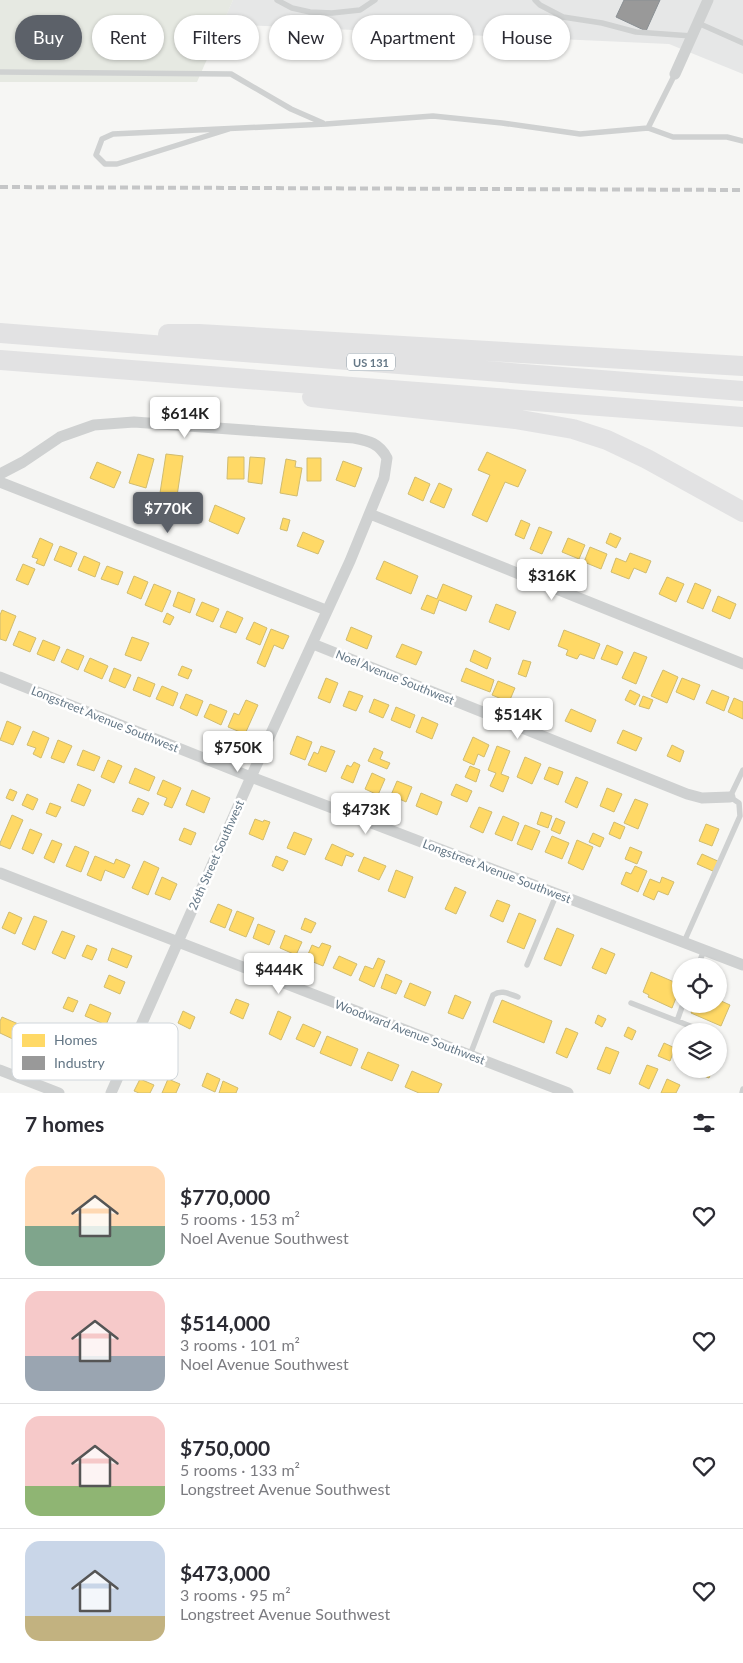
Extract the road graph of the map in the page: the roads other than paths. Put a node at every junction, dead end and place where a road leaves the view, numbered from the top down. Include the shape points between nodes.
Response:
1 (277, 0) edge
2 (375, 0) edge
3 (535, 0) edge
4 (708, 0) edge
5 (698, 23) junction
6 (692, 36) junction
7 (743, 43) edge
8 (0, 72) edge
9 (675, 74) joint
10 (326, 124) junction
11 (648, 128) junction
12 (229, 129) junction
13 (743, 141) edge
14 (0, 333) edge
15 (64, 338) junction
16 (0, 360) edge
17 (743, 366) edge
18 (105, 368) junction
19 (743, 391) edge
20 (743, 417) edge
21 (0, 474) edge
22 (0, 482) edge
23 (743, 512) edge
24 (370, 514) junction
25 (326, 610) junction
26 (313, 644) junction
27 (743, 664) edge
28 (0, 677) edge
29 (743, 770) edge
30 (251, 777) junction
31 (730, 797) junction
32 (0, 873) edge
33 (557, 894) junction
34 (177, 942) junction
35 (684, 942) junction
36 (704, 950) junction
37 (701, 958) edge
38 (527, 965) dead end
39 (743, 965) edge
40 (518, 997) dead end
41 (631, 1003) dead end
42 (680, 1013) edge
43 (677, 1021) junction
44 (142, 1023) edge
45 (682, 1023) edge
46 (470, 1055) junction
47 (0, 1070) edge
48 (12, 1075) edge
49 (26, 1080) edge
50 (117, 1080) edge
51 (743, 1089) edge
52 (59, 1093) edge
53 (111, 1093) edge
54 (568, 1093) edge
55 (742, 1093) edge

1 - 2 lane via 292,8 332,13 360,10
3 - 6 lane via 563,17 636,32
4 - 5 street
5 - 6 street
5 - 7 lane
6 - 9 street
8 - 10 lane via 231,74 291,109
9 - 11 lane
10 - 11 lane via 433,116 580,134
10 - 12 lane
11 - 13 lane via 673,137 727,137
12 - 12 lane via 114,134 102,139 96,155 105,164 117,164
14 - 15 highway, US 131
15 - 17 highway via 199,334
15 - 19 highway, US 131
16 - 18 highway, US 131
18 - 20 highway, US 131
18 - 23 highway via 560,426 627,449
21 - 24 street, 26th Street Southwest via 60,437 94,426 134,422 354,438 378,445 386,458 385,472
22 - 25 street
24 - 25 street, 26th Street Southwest
24 - 27 street
25 - 26 street, 26th Street Southwest
26 - 30 street, 26th Street Southwest
26 - 31 street, Noel Avenue Southwest via 687,794 702,798
28 - 30 street, Longstreet Avenue Southwest
29 - 31 lane
30 - 33 street, Longstreet Avenue Southwest
30 - 34 street, 26th Street Southwest
31 - 35 lane via 740,803 740,816
32 - 34 street, Woodward Avenue Southwest
33 - 35 street, Longstreet Avenue Southwest
33 - 38 lane
34 - 44 street, 26th Street Southwest
34 - 46 street, Woodward Avenue Southwest
35 - 36 street, Longstreet Avenue Southwest
36 - 37 lane
36 - 39 street, Longstreet Avenue Southwest
40 - 46 lane via 503,992 493,995
41 - 43 lane
42 - 43 lane
43 - 45 lane
46 - 54 street, Woodward Avenue Southwest
47 - 48 street
49 - 52 street
50 - 53 street, 26th Street Southwest
51 - 55 lane

